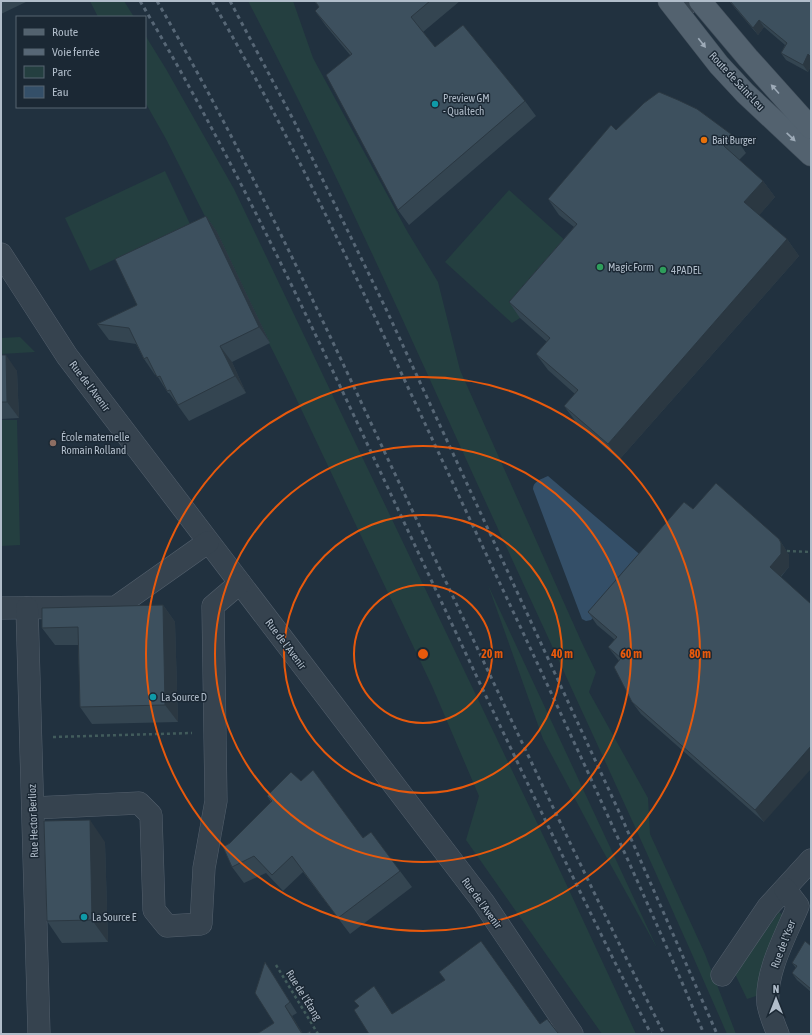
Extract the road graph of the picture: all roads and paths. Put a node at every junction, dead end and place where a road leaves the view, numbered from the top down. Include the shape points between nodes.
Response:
1 (700, 1) edge
2 (679, 5) edge
3 (811, 128) edge
4 (811, 155) edge
5 (2, 257) edge
6 (208, 542) junction
7 (787, 551) dead end
8 (811, 552) edge
9 (240, 583) junction
10 (1, 608) edge
11 (27, 608) junction
12 (215, 732) junction
13 (31, 738) junction
14 (33, 808) junction
15 (811, 860) edge
16 (785, 889) junction
17 (804, 912) edge
18 (276, 965) dead end
19 (722, 975) dead end
20 (776, 1030) edge
21 (39, 1034) edge
22 (318, 1034) edge
23 (572, 1034) edge

3 -> 1 main road, Route de Saint-Leu
2 -> 4 main road, Route de Saint-Leu via 719,65 744,93
5 - 6 street, Rue de l'Avenir via 67,356
6 - 9 street, Rue de l'Avenir
6 - 11 street via 116,607
7 - 8 path
9 - 12 street via 213,606
9 - 23 street, Rue de l'Avenir via 484,903
10 - 11 street
11 - 13 street, Rue Hector Berlioz
12 - 13 path
12 - 14 street via 216,801 204,868 201,924 167,926 154,910 151,815 139,803
13 - 14 street, Rue Hector Berlioz
14 - 21 street, Rue Hector Berlioz
15 - 16 street
16 - 17 street, Rue de l'Yser
16 - 19 street via 758,920
17 - 20 street, Rue de l'Yser via 775,961 769,981 768,1004
18 - 22 path, Rue de l'Étang

